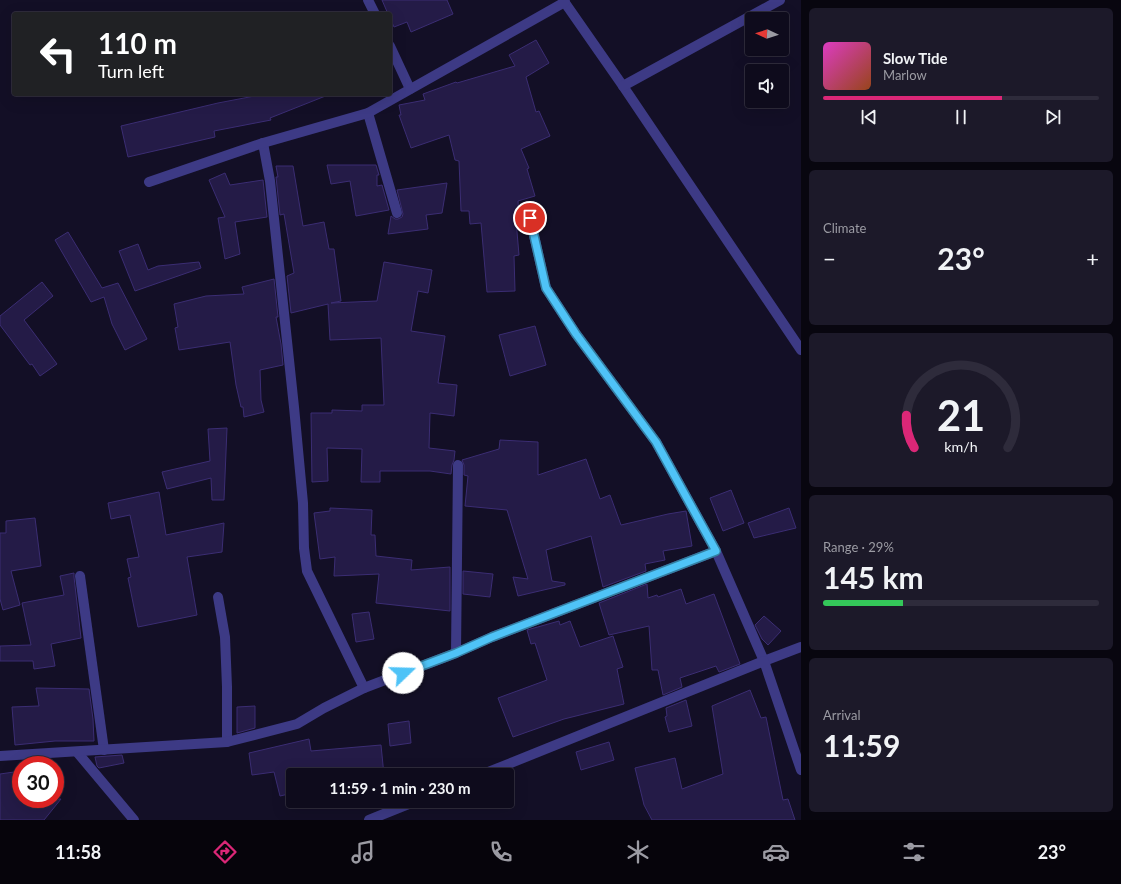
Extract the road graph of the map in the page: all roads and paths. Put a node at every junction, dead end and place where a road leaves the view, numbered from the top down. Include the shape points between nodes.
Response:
1 (368, 0) edge
2 (564, 1) edge
3 (776, 1) edge
4 (374, 12) edge
5 (392, 50) edge
6 (623, 86) junction
7 (410, 89) junction
8 (368, 113) junction
9 (263, 143) junction
10 (149, 182) dead end
11 (397, 214) dead end
12 (530, 218) dead end
13 (801, 350) edge
14 (458, 464) dead end
15 (716, 551) junction
16 (80, 576) dead end
17 (218, 597) dead end
18 (801, 647) edge
19 (456, 653) junction
20 (764, 662) junction
21 (364, 688) junction
22 (227, 742) junction
23 (104, 750) junction
24 (77, 752) junction
25 (0, 756) edge
26 (499, 768) edge
27 (801, 770) edge
28 (399, 808) edge
29 (134, 820) edge
30 (369, 820) edge

1 - 4 street
2 - 6 street
2 - 7 street
3 - 6 street
5 - 7 street
6 - 13 street
7 - 8 street
8 - 9 street
8 - 11 street
9 - 10 street
9 - 21 street via 270,181 294,407 307,571
12 - 15 street via 546,288 576,334 656,442
14 - 19 street
15 - 19 street
15 - 20 street
16 - 23 street
17 - 22 street via 225,637
18 - 20 street
19 - 21 street
20 - 26 street
20 - 27 street
21 - 22 street via 297,724
22 - 23 street
23 - 24 street
24 - 25 street
24 - 29 street
28 - 30 street

